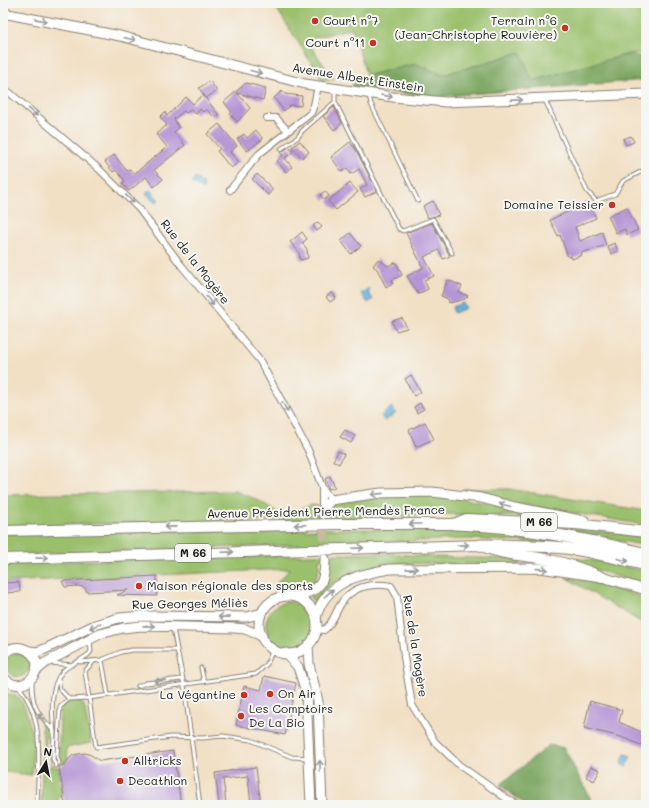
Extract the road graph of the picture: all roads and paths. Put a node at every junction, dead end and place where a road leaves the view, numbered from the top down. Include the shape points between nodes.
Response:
1 (3, 13) edge
2 (318, 86) junction
3 (3, 87) edge
4 (335, 88) junction
5 (370, 93) junction
6 (646, 94) edge
7 (545, 99) junction
8 (335, 102) junction
9 (267, 118) dead end
10 (288, 131) junction
11 (281, 149) dead end
12 (646, 169) edge
13 (230, 190) dead end
14 (418, 201) dead end
15 (452, 253) dead end
16 (322, 487) junction
17 (331, 500) junction
18 (323, 511) joint
19 (454, 524) junction
20 (626, 529) junction
21 (3, 530) edge
22 (646, 532) edge
23 (480, 545) junction
24 (646, 554) edge
25 (3, 559) edge
26 (325, 559) tunnel mouth
27 (646, 565) edge
28 (602, 577) junction
29 (646, 590) edge
30 (295, 597) junction
31 (262, 613) junction
32 (316, 618) junction
33 (173, 627) junction
34 (316, 629) junction
35 (3, 636) edge
36 (262, 636) junction
37 (90, 639) junction
38 (308, 645) junction
39 (273, 649) junction
40 (176, 650) junction
41 (30, 651) junction
42 (6, 652) edge
43 (286, 653) junction
44 (102, 660) junction
45 (79, 662) junction
46 (94, 662) junction
47 (45, 663) junction
48 (72, 665) junction
49 (201, 668) dead end
50 (37, 670) junction
51 (58, 678) junction
52 (32, 679) junction
53 (182, 679) junction
54 (8, 682) edge
55 (204, 682) junction
56 (184, 685) junction
57 (138, 686) dead end
58 (108, 696) junction
59 (89, 698) junction
60 (69, 699) junction
61 (54, 732) junction
62 (191, 737) junction
63 (310, 758) junction
64 (59, 763) dead end
65 (56, 766) dead end
66 (37, 805) edge
67 (200, 805) edge
68 (311, 805) edge
69 (322, 805) edge
70 (519, 805) edge

1 -> 2 main road, Avenue Albert Einstein via 120,36
2 - 4 main road, Avenue Albert Einstein
2 - 10 street via 313,110
3 -> 16 street, Rue de la Mogère via 99,169 139,209 181,265 260,361 308,450
4 - 5 main road, Avenue Albert Einstein
4 - 8 lane
5 -> 7 main road, Avenue Albert Einstein via 446,102
5 - 14 lane via 370,104
6 - 7 main road, Avenue Albert Einstein
7 - 12 lane via 587,191 596,201 615,194 623,182
8 - 11 lane
8 - 15 lane via 399,229 403,231 433,219
9 - 10 street via 276,118
10 - 13 street via 259,154
16 - 17 street
16 - 18 street
17 - 18 main road
20 -> 17 main road via 481,498 432,492 381,493
19 - 20 main road, M 66 via 466,519 533,521
19 -> 21 main road, Avenue Président Pierre Mendès France / M 66
19 - 24 highway, Avenue Président Pierre Mendès France / M 66 via 531,531 602,543
20 - 22 main road, M 66
25 -> 23 main road, M 66
23 -> 27 highway, M 66 via 566,548
23 - 28 main road, M 66 via 493,551 581,568
26 - 30 main road via 325,574 318,587
28 - 29 main road, M 66
32 -> 28 main road, M 66 via 323,599 329,592 369,572 390,569 540,568
30 - 31 main road via 276,599 265,607
30 - 32 main road via 311,607
31 - 36 main road
31 -> 41 main road, Rue Georges Méliès via 247,617 119,618 95,625 46,649
32 - 34 main road
33 - 36 main road, Rue Georges Méliès via 245,629
37 -> 33 main road, Rue Georges Méliès via 123,628
33 - 40 lane
34 - 38 main road
34 - 70 street, Rue de la Mogère via 324,630 330,626 340,605 354,590 379,584 391,586 397,596 412,705 435,742 459,765
35 - 42 lane
36 - 39 main road
37 - 45 lane via 91,651
37 - 47 main road, Rue Georges Méliès
38 - 43 main road via 302,650
69 -> 38 main road via 318,701 309,664
39 - 43 main road
39 - 55 lane via 267,664 256,674
40 - 44 lane via 132,650
40 - 53 lane
41 - 42 main road, Rue Georges Méliès via 22,648
41 - 50 main road via 34,656
43 - 63 main road via 298,667 306,692
44 - 46 lane
44 - 58 lane
45 - 46 lane
45 - 48 lane
46 - 59 lane via 85,671
47 - 48 lane
47 - 50 main road, Rue Georges Méliès
48 - 51 lane
49 - 55 lane
50 - 52 main road, Rue Georges Méliès
51 - 60 lane via 60,689
51 - 61 lane via 52,711
52 - 54 main road via 22,684
61 -> 52 lane via 38,714 33,698
53 - 56 lane
53 -> 57 lane
54 - 66 lane via 28,698 37,727
55 - 56 lane
56 - 58 lane
56 - 62 lane
58 - 59 lane
59 - 60 lane
59 - 62 lane via 96,747 171,737
60 - 64 lane via 58,712
61 - 65 lane via 53,759
62 - 63 lane via 242,738 292,757
62 - 67 lane
63 - 68 main road

